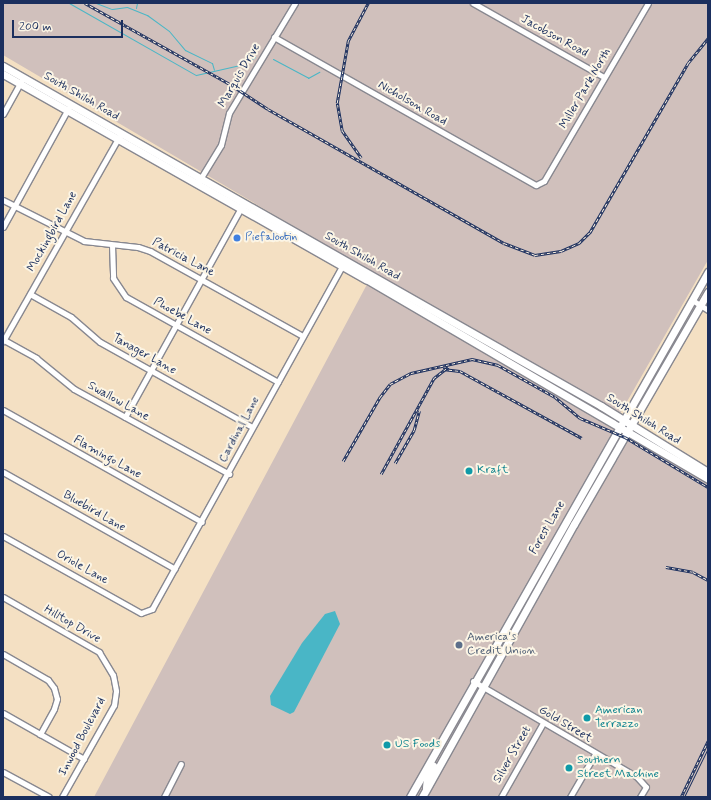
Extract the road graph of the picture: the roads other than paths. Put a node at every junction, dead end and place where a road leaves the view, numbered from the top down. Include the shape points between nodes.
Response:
1 (295, 3) edge
2 (473, 3) edge
3 (648, 3) edge
4 (274, 37) junction
5 (3, 66) edge
6 (3, 74) edge
7 (604, 77) junction
8 (22, 80) junction
9 (70, 107) junction
10 (3, 114) edge
11 (120, 135) junction
12 (200, 181) junction
13 (541, 185) joint
14 (3, 200) edge
15 (15, 205) junction
16 (242, 205) junction
17 (3, 227) edge
18 (64, 232) junction
19 (112, 245) junction
20 (344, 263) junction
21 (708, 272) edge
22 (202, 280) junction
23 (708, 292) edge
24 (30, 294) junction
25 (692, 300) junction
26 (701, 305) junction
27 (708, 310) edge
28 (176, 325) junction
29 (303, 336) junction
30 (4, 341) edge
31 (151, 371) junction
32 (278, 382) junction
33 (3, 410) edge
34 (125, 417) junction
35 (620, 423) junction
36 (631, 425) junction
37 (252, 427) junction
38 (628, 432) junction
39 (3, 472) edge
40 (708, 472) edge
41 (228, 474) junction
42 (708, 479) edge
43 (202, 522) junction
44 (3, 536) edge
45 (175, 569) junction
46 (3, 597) edge
47 (152, 609) joint
48 (3, 654) edge
49 (473, 681) junction
50 (115, 686) joint
51 (483, 686) junction
52 (3, 713) edge
53 (543, 723) junction
54 (40, 734) junction
55 (434, 753) junction
56 (595, 754) junction
57 (84, 759) junction
58 (181, 764) dead end
59 (3, 772) edge
60 (424, 794) edge
61 (48, 797) edge
62 (62, 797) edge
63 (164, 797) edge
64 (410, 797) edge
65 (501, 797) edge
66 (570, 797) edge
67 (640, 797) edge

1 - 4 street, Marquis Drive
2 - 7 street, Jacobson Road
3 - 7 street, Miller Park North
4 - 12 street, Marquis Drive via 229,113 221,145
4 - 13 street, Nicholson Road via 529,183
5 - 8 main road, South Shiloh Road
6 - 8 main road, South Shiloh Road
7 - 13 street, Miller Park North
8 - 9 main road, South Shiloh Road
8 - 10 street
9 - 11 main road, South Shiloh Road
9 - 15 street
11 - 12 main road, South Shiloh Road
11 - 18 street, Mockingbird Lane
12 - 16 main road, South Shiloh Road
14 - 15 street, Patricia Lane
15 - 17 street
15 - 18 street, Patricia Lane
16 - 20 main road, South Shiloh Road
16 - 22 street
18 - 19 street, Patricia Lane via 95,244
18 - 24 street, Mockingbird Lane
19 - 22 street, Patricia Lane via 138,246
19 - 28 street, Phoebe Lane via 113,278 120,292
20 - 29 street, Cardinal Lane
20 - 35 main road, South Shiloh Road
21 - 25 main road, Forest Lane
22 - 28 street
22 - 29 street, Patricia Lane
23 - 26 main road, Forest Lane
24 - 30 street, Mockingbird Lane
24 - 31 street, Tanager Lane via 71,317 100,342
25 - 26 street
25 - 35 main road, Forest Lane
26 - 27 street
26 - 36 main road, Forest Lane
28 - 31 street
28 - 32 street, Phoebe Lane
29 - 32 street, Cardinal Lane
30 - 34 street, Swallow Lane via 36,358 74,389
31 - 34 street
31 - 37 street, Tanager Lane
32 - 37 street, Cardinal Lane
33 - 43 street, Flamingo Lane
34 - 41 street, Swallow Lane
35 - 36 main road, South Shiloh Road
35 - 38 main road, South Shiloh Road
35 - 49 main road, Forest Lane
36 - 38 main road, Forest Lane
36 - 40 main road, South Shiloh Road
37 - 41 street, Cardinal Lane
38 - 42 main road, South Shiloh Road
38 - 51 main road, Forest Lane
39 - 45 street, Bluebird Lane
41 - 43 street, Cardinal Lane
43 - 45 street, Cardinal Lane
44 - 47 street, Oriole Lane via 141,612
45 - 47 street, Cardinal Lane
46 - 50 street, Hilltop Drive via 99,652 113,675
48 - 54 street via 48,680 54,688 57,699 54,709
49 - 51 street, Gold Street
49 - 55 main road, Forest Lane
50 - 57 street, Inwood Boulevard via 114,705
51 - 53 street, Gold Street
51 - 60 main road, Forest Lane
52 - 54 street
53 - 56 street, Gold Street
53 - 65 street, Silver Street
54 - 57 street
55 - 60 main road via 435,759 427,777
55 - 64 main road, Forest Lane
56 - 66 street
56 - 67 street, Gold Street via 637,777 646,787
57 - 62 street, Inwood Boulevard
58 - 63 street
59 - 61 street

